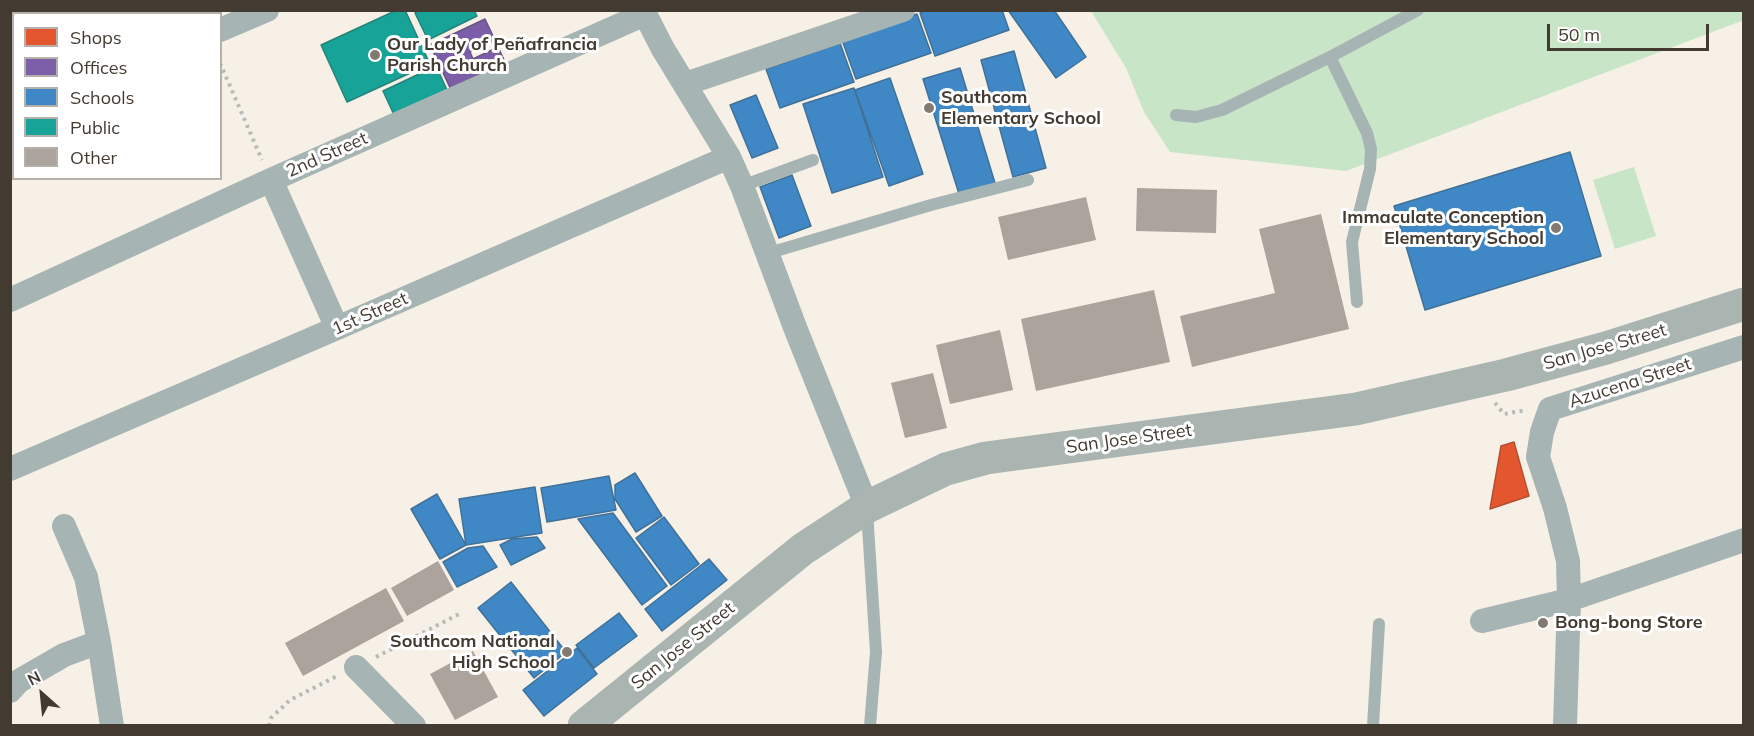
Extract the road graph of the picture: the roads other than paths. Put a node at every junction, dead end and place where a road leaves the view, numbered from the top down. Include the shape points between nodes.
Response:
1 (267, 10) edge
2 (903, 10) edge
3 (1418, 10) edge
4 (644, 12) edge
5 (222, 29) edge
6 (1330, 57) junction
7 (685, 84) junction
8 (1176, 115) dead end
9 (729, 156) junction
10 (813, 160) dead end
11 (271, 180) junction
12 (1028, 180) dead end
13 (742, 186) junction
14 (769, 253) junction
15 (10, 300) edge
16 (1357, 302) dead end
17 (1743, 304) edge
18 (337, 328) junction
19 (1743, 347) edge
20 (10, 468) edge
21 (867, 507) junction
22 (64, 526) dead end
23 (1743, 540) edge
24 (1569, 600) junction
25 (1482, 621) dead end
26 (1379, 624) dead end
27 (99, 642) junction
28 (356, 667) dead end
29 (10, 691) edge
30 (112, 726) edge
31 (414, 726) edge
32 (584, 726) edge
33 (870, 726) edge
34 (1373, 726) edge
35 (1565, 726) edge

1 - 5 street
2 - 7 street
3 - 6 lane
4 - 7 street
4 - 11 street, 2nd Street
6 - 8 lane via 1222,110 1196,117
6 - 16 lane via 1371,149 1370,169 1352,242
7 - 9 street
9 - 13 street
9 - 18 street, 1st Street
10 - 13 lane
11 - 15 street, 2nd Street
11 - 18 street
12 - 14 lane
13 - 14 street
14 - 21 street
17 - 21 main road, San Jose Street via 1606,348 1356,410 986,458 946,469
18 - 20 street, 1st Street
19 - 24 street, Azucena Street via 1550,409 1538,457 1556,508 1568,561
21 - 32 main road, San Jose Street via 803,549
21 - 33 lane via 876,652
22 - 27 street via 86,578
23 - 24 street
24 - 25 street
24 - 35 street, Azucena Street
26 - 34 lane
27 - 29 street via 64,655 19,681
27 - 30 street
28 - 31 street

